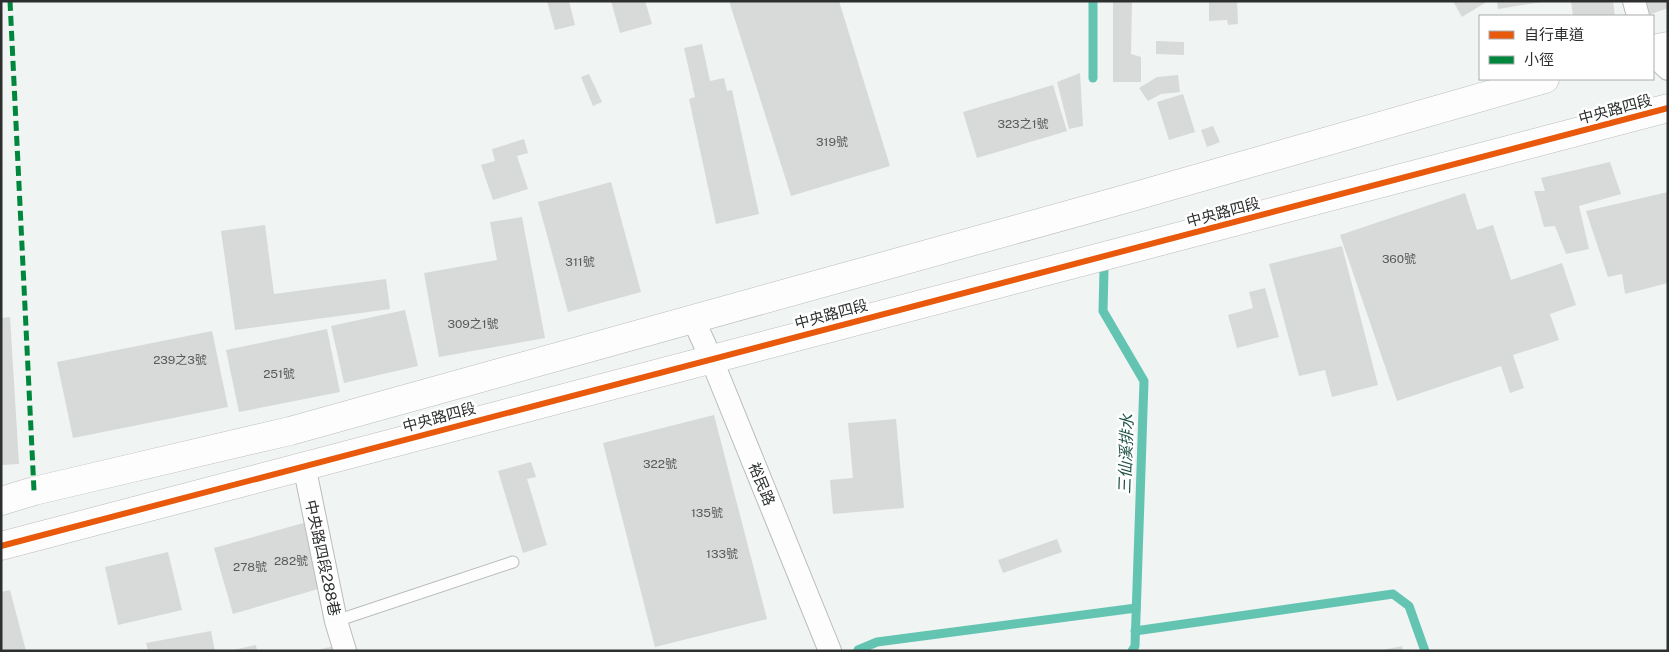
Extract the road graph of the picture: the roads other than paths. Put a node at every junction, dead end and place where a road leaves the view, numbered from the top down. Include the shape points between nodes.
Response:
1 (1634, 1) edge
2 (1638, 15) edge
3 (1668, 46) edge
4 (1654, 49) edge
5 (1654, 56) edge
6 (1668, 69) edge
7 (1542, 80) edge
8 (1668, 108) edge
9 (693, 319) junction
10 (711, 358) junction
11 (304, 465) junction
12 (1, 502) edge
13 (1, 546) edge
14 (513, 562) dead end
15 (336, 621) junction
16 (345, 651) edge
17 (830, 651) edge

1 - 2 street
3 - 4 street
5 - 6 street
7 - 9 street, 中央路四段
8 - 10 street, 中央路四段
9 - 10 street, 裕民路
9 - 12 street, 中央路四段 via 290,431 34,491
10 - 11 street, 中央路四段
10 - 17 street, 裕民路
11 - 13 street, 中央路四段
11 - 15 street, 中央路四段288巷
14 - 15 lane
15 - 16 street, 中央路四段288巷

